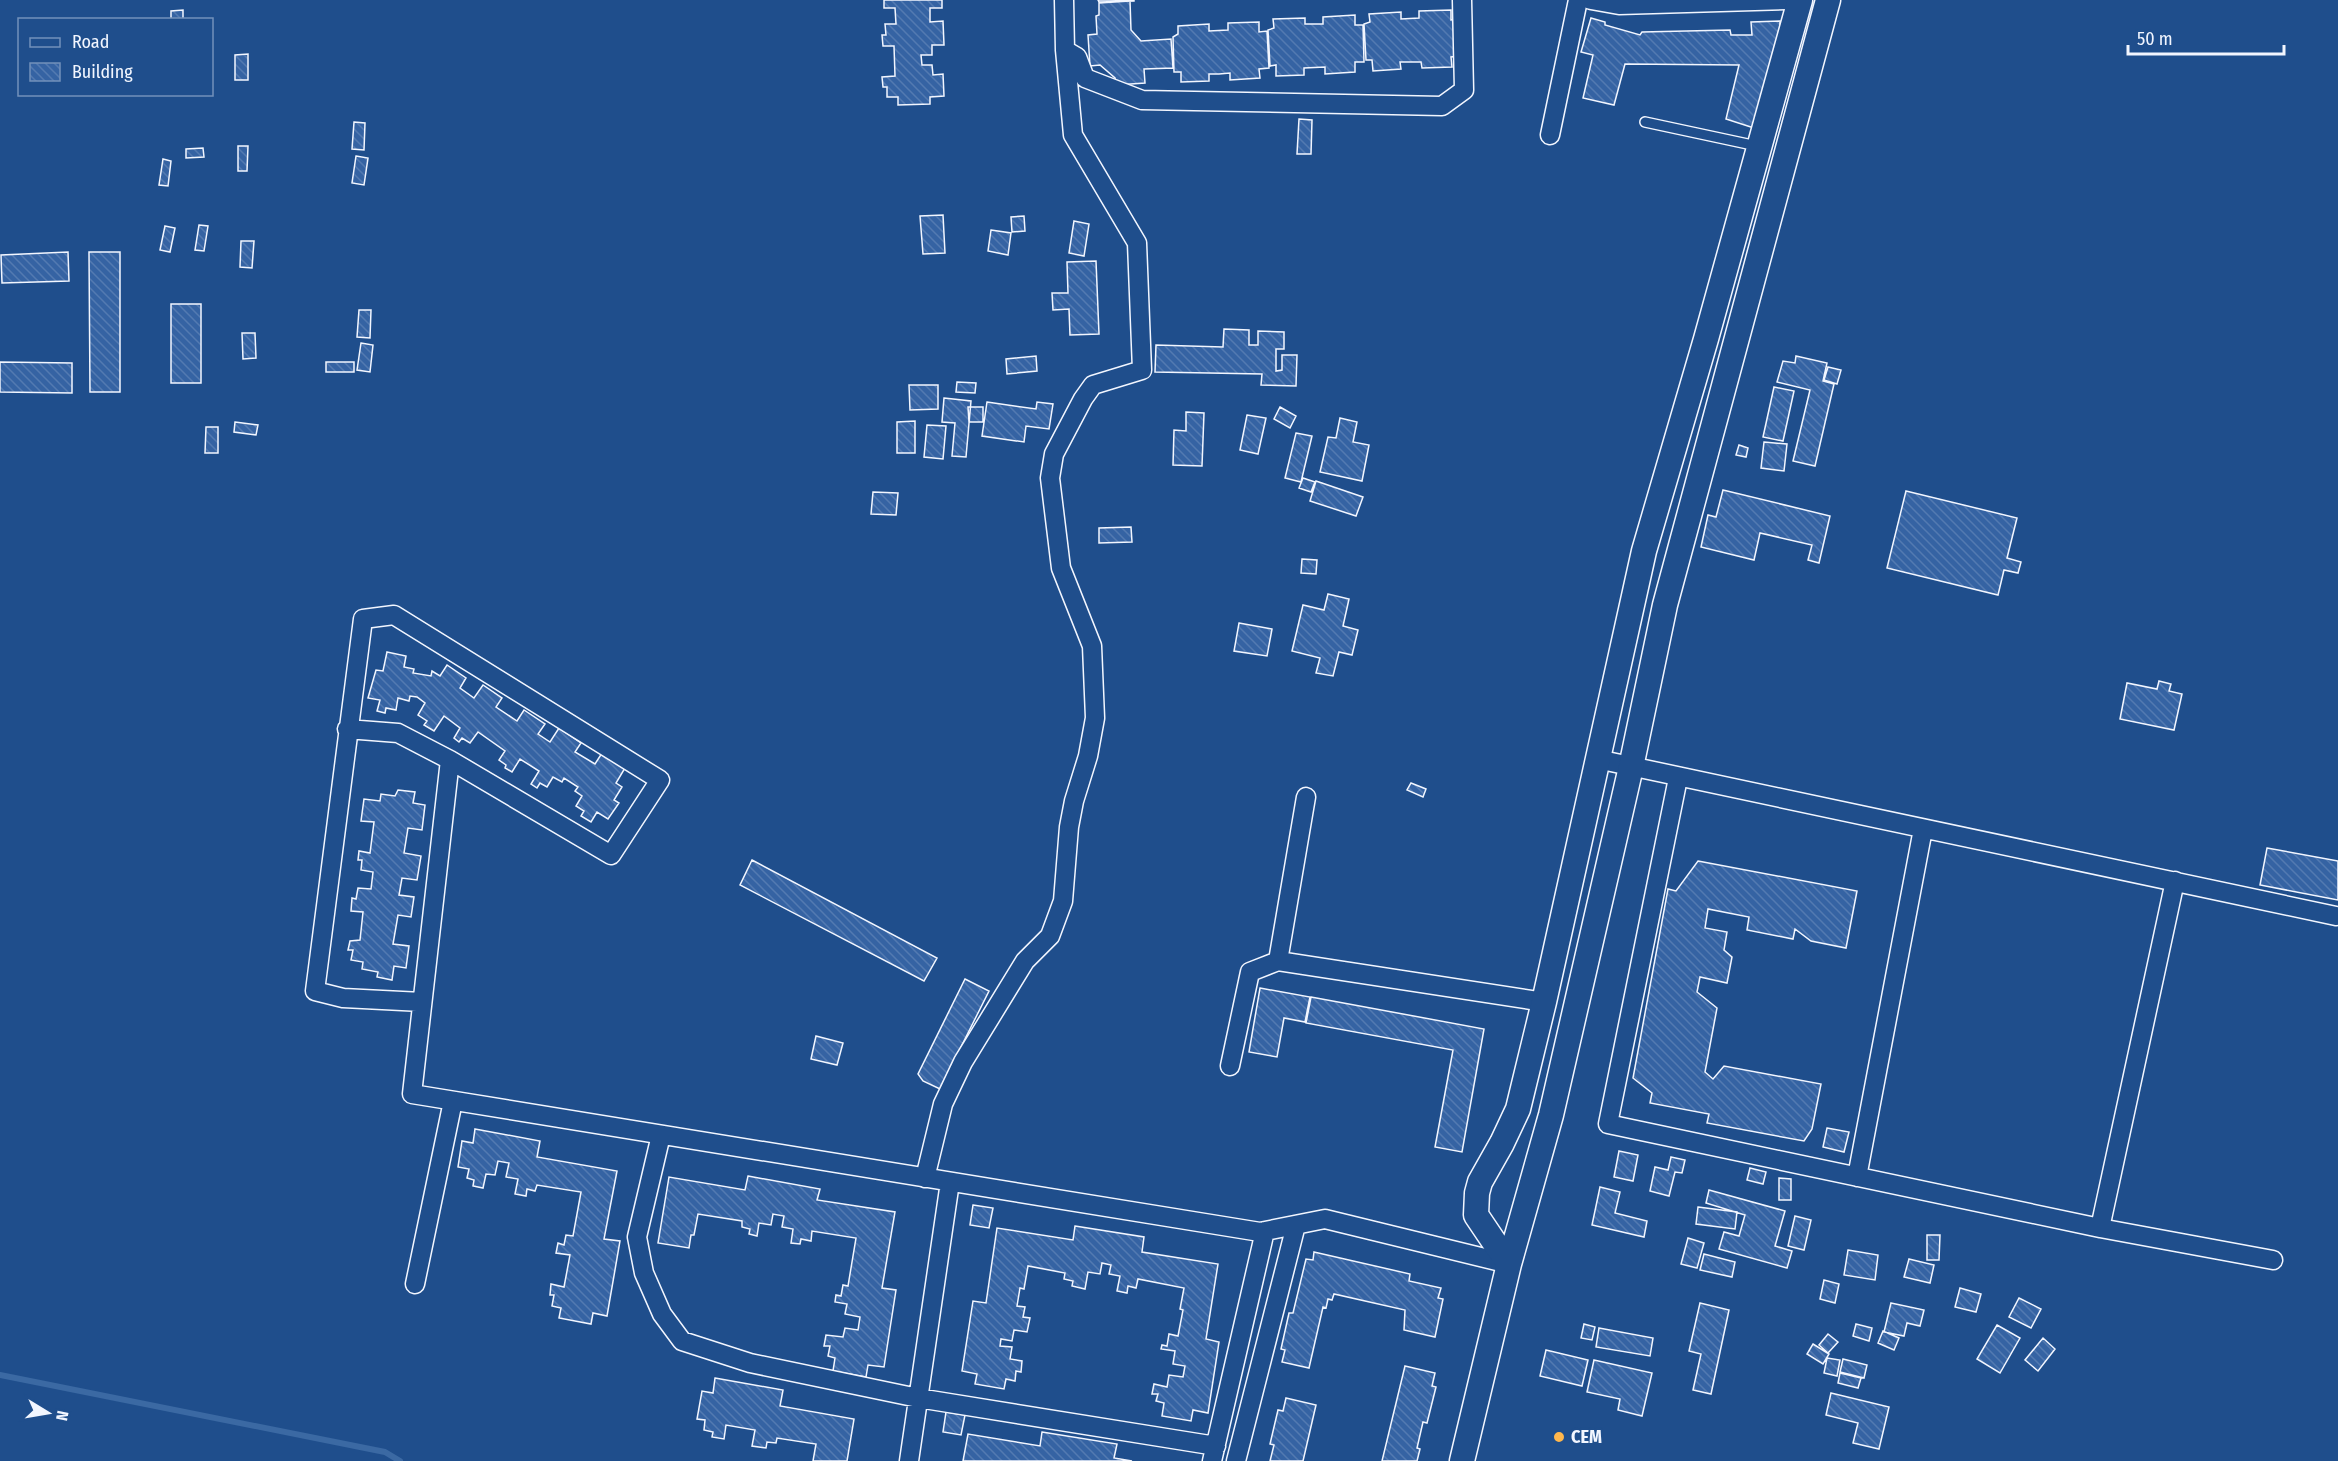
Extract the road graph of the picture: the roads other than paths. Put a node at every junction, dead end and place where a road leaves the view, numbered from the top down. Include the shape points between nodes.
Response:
1 (1064, 0) edge
2 (1462, 0) edge
3 (1578, 0) edge
4 (1591, 0) edge
5 (1787, 0) edge
6 (1800, 0) edge
7 (1828, 0) edge
8 (1065, 50) junction
9 (1645, 122) dead end
10 (1550, 135) dead end
11 (1760, 146) junction
12 (347, 729) junction
13 (1598, 759) junction
14 (450, 760) junction
15 (1630, 767) junction
16 (1678, 778) junction
17 (1306, 798) dead end
18 (1923, 829) junction
19 (2175, 881) junction
20 (2336, 916) dead end
21 (1278, 961) junction
22 (422, 1002) junction
23 (1544, 1002) junction
24 (1230, 1066) dead end
25 (453, 1101) junction
26 (661, 1135) junction
27 (1857, 1177) junction
28 (925, 1178) junction
29 (950, 1182) junction
30 (1296, 1225) junction
31 (2100, 1228) junction
32 (1265, 1231) junction
33 (2273, 1260) dead end
34 (1509, 1264) junction
35 (415, 1284) dead end
36 (918, 1398) junction
37 (1214, 1453) edge
38 (909, 1461) edge
39 (1236, 1461) edge
40 (1462, 1461) edge

1 - 8 street
2 - 8 street via 1464,90 1442,106 1142,100 1085,78 1077,57
3 - 10 street
4 - 5 street via 1619,5
6 - 11 street
7 - 15 street via 1665,605
8 - 28 street via 1073,135 1137,243 1142,370 1093,385 1054,454 1050,478 1061,568 1092,646 1095,717 1069,827 1063,902 1050,936 1025,961 963,1062 944,1104
9 - 11 lane
11 - 13 street via 1644,551
12 - 14 street via 399,733
12 - 14 street via 363,620 394,615 660,780 611,855
12 - 22 street via 315,990 343,998
13 - 15 street
13 - 23 street
14 - 22 street
15 - 16 street
15 - 34 street via 1551,1115
16 - 18 street
16 - 27 street via 1608,1124
17 - 21 street
18 - 19 street
18 - 27 street
19 - 20 street
19 - 31 street
21 - 23 street
21 - 24 street via 1250,972
22 - 25 street via 412,1094
23 - 34 street via 1518,1109 1477,1193 1476,1215
25 - 26 street
25 - 35 street
26 - 28 street
26 - 36 street via 637,1237 644,1273 662,1314 682,1341 750,1363
27 - 31 street
28 - 29 street
29 - 32 street
29 - 36 street
30 - 32 street
30 - 34 street via 1325,1219
30 - 39 street
31 - 33 street
32 - 37 street
34 - 40 street
36 - 37 street
36 - 38 street

